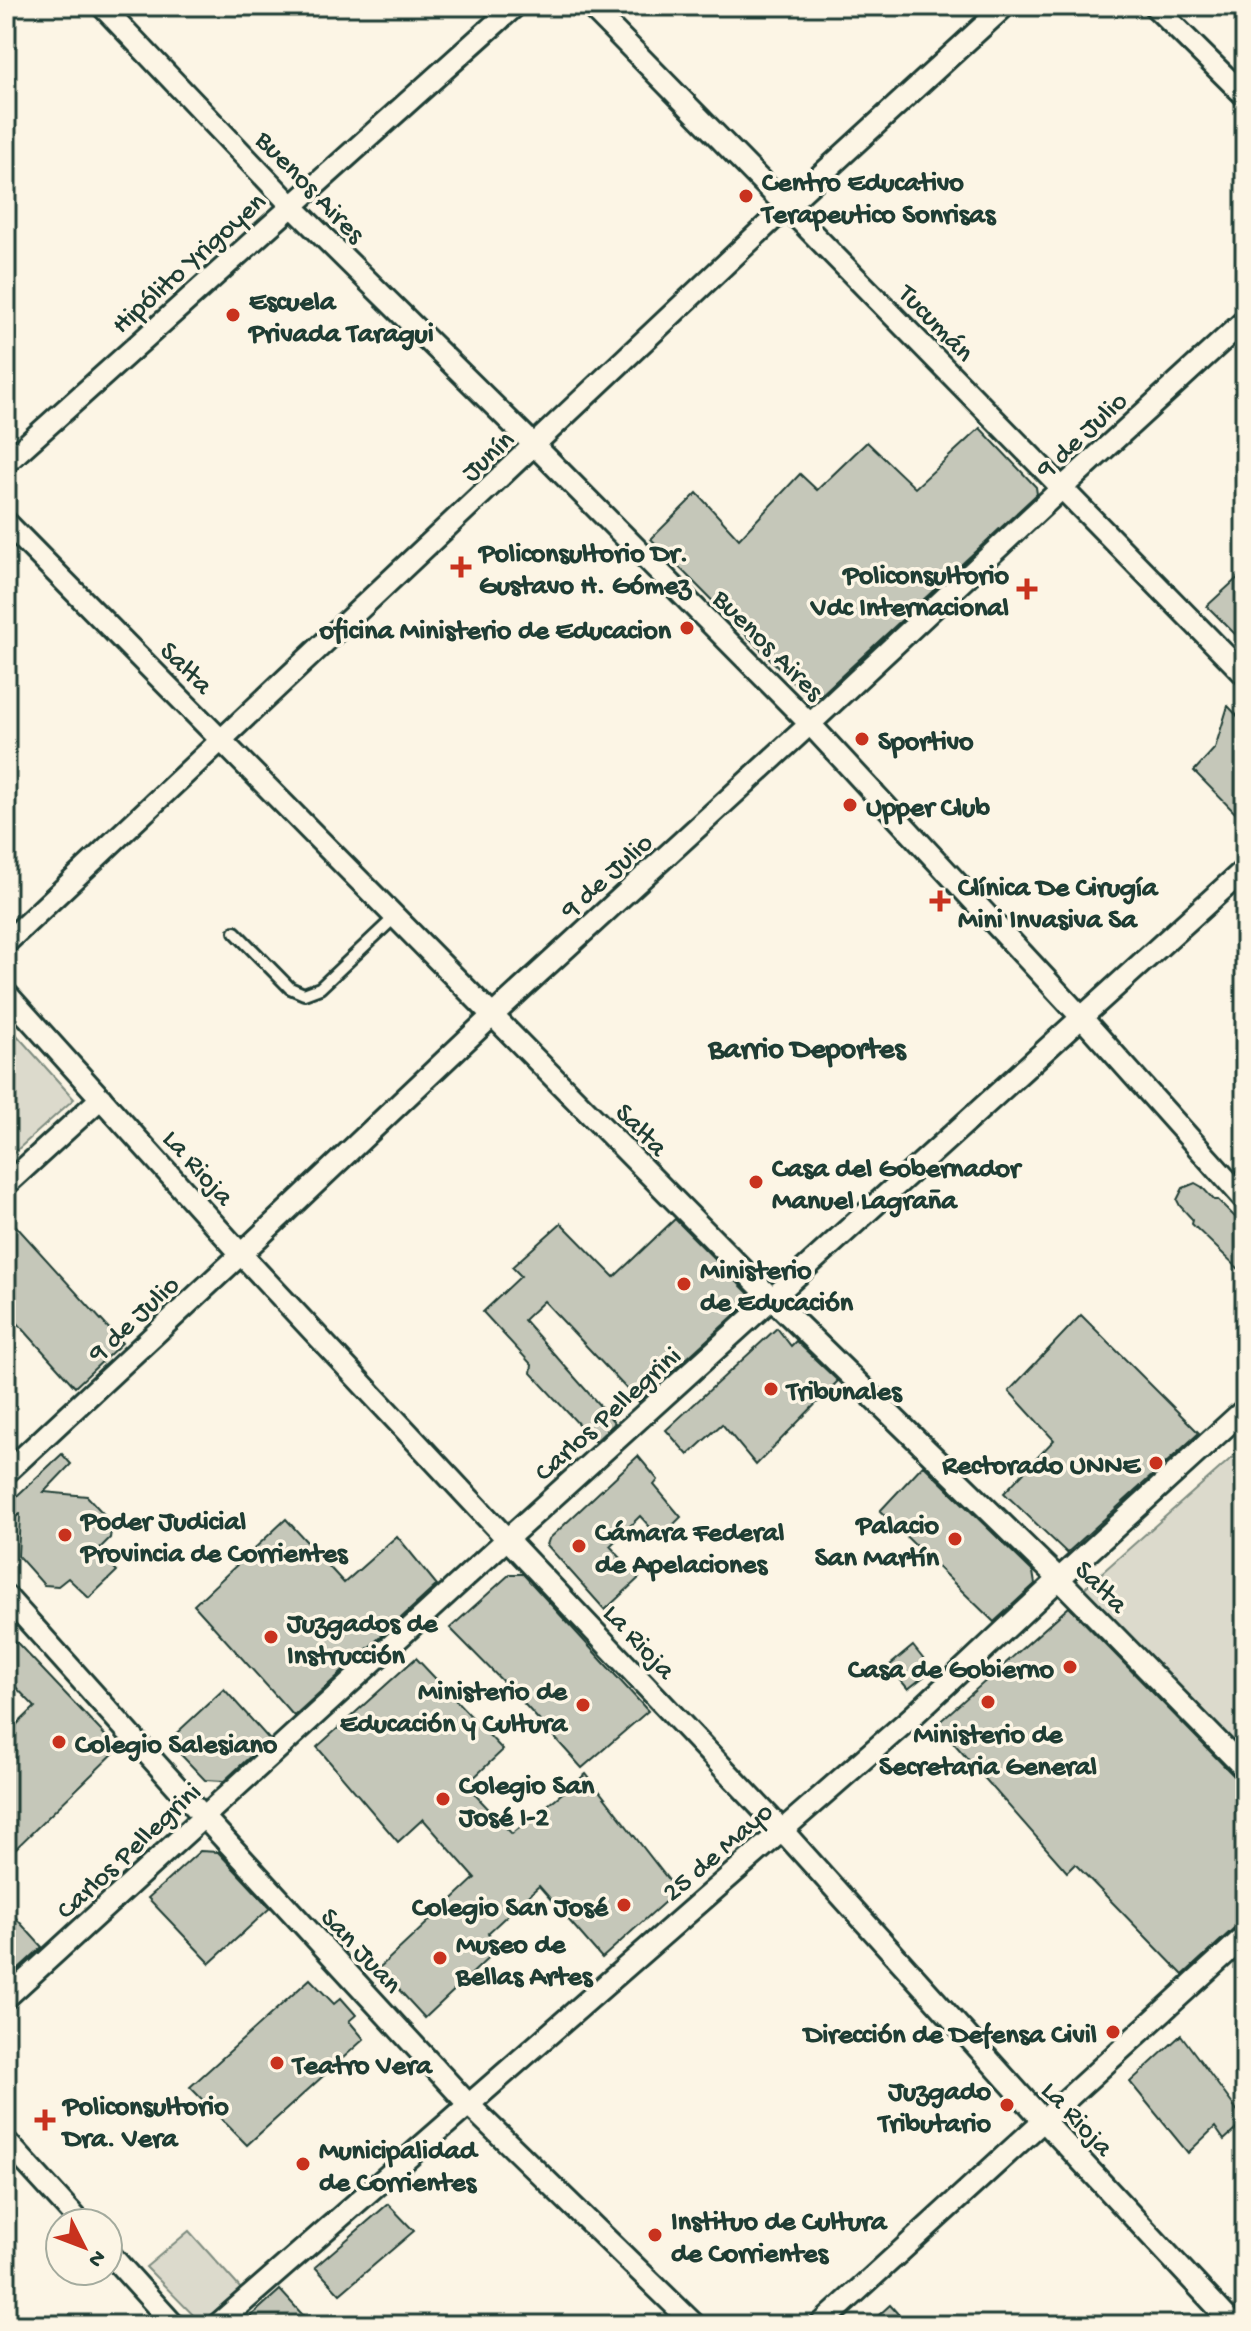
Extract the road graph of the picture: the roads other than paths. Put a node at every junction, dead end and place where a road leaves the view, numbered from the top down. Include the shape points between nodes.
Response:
1 (102, 6) edge
2 (515, 6) edge
3 (590, 6) edge
4 (1005, 6) edge
5 (1154, 6) edge
6 (1245, 96) edge
7 (291, 205) junction
8 (787, 206) junction
9 (1245, 320) edge
10 (535, 446) junction
11 (6, 463) edge
12 (1062, 488) junction
13 (6, 522) edge
14 (1245, 675) edge
15 (810, 724) junction
16 (222, 740) junction
17 (1245, 869) edge
18 (396, 916) junction
19 (235, 932) dead end
20 (6, 943) edge
21 (6, 993) edge
22 (493, 1015) junction
23 (1082, 1018) junction
24 (101, 1098) junction
25 (6, 1185) edge
26 (1245, 1200) edge
27 (241, 1254) junction
28 (773, 1300) junction
29 (1245, 1409) edge
30 (6, 1473) edge
31 (507, 1539) junction
32 (1059, 1579) junction
33 (6, 1596) edge
34 (1245, 1769) edge
35 (204, 1817) junction
36 (782, 1830) junction
37 (1245, 1936) edge
38 (6, 1998) edge
39 (469, 2105) junction
40 (1043, 2120) junction
41 (6, 2141) edge
42 (66, 2207) edge
43 (124, 2270) edge
44 (174, 2325) edge
45 (217, 2325) edge
46 (695, 2325) edge
47 (820, 2325) edge
48 (1234, 2325) edge

1 - 7 street, Buenos Aires
2 - 7 street, Hipólito Yrigoyen
3 - 8 street, Tucumán
4 - 8 street, Junín
5 - 6 street
7 - 10 street, Buenos Aires
7 - 11 street, Hipólito Yrigoyen
8 - 10 street, Junín
8 - 12 street, Tucumán
9 - 12 street, 9 de Julio
10 - 15 street, Buenos Aires
10 - 16 street, Junín
12 - 14 street, Tucumán
12 - 15 street, 9 de Julio
13 - 16 street, Salta
15 - 22 street, 9 de Julio
15 - 23 street, Buenos Aires
16 - 18 street, Salta
16 - 20 street, Junín
17 - 23 street, Carlos Pellegrini
18 - 19 lane via 320,988 304,994 290,988
18 - 22 street, Salta
21 - 24 street, La Rioja
22 - 27 street, 9 de Julio
22 - 28 street, Salta
23 - 26 street, Buenos Aires
23 - 28 street, Carlos Pellegrini
24 - 25 street
24 - 27 street, La Rioja
27 - 30 street, 9 de Julio
27 - 31 street, La Rioja
28 - 31 street, Carlos Pellegrini
28 - 32 street, Salta
29 - 32 street, 25 de Mayo
31 - 35 street, Carlos Pellegrini
31 - 36 street, La Rioja
32 - 34 street, Salta
32 - 36 street, 25 de Mayo
33 - 35 street, San Juan
35 - 38 street, Carlos Pellegrini
35 - 39 street, San Juan
36 - 39 street, 25 de Mayo
36 - 40 street, La Rioja
37 - 40 street
39 - 45 street, 25 de Mayo
39 - 46 street, San Juan
40 - 47 street
40 - 48 street, La Rioja
41 - 42 street
43 - 44 street

